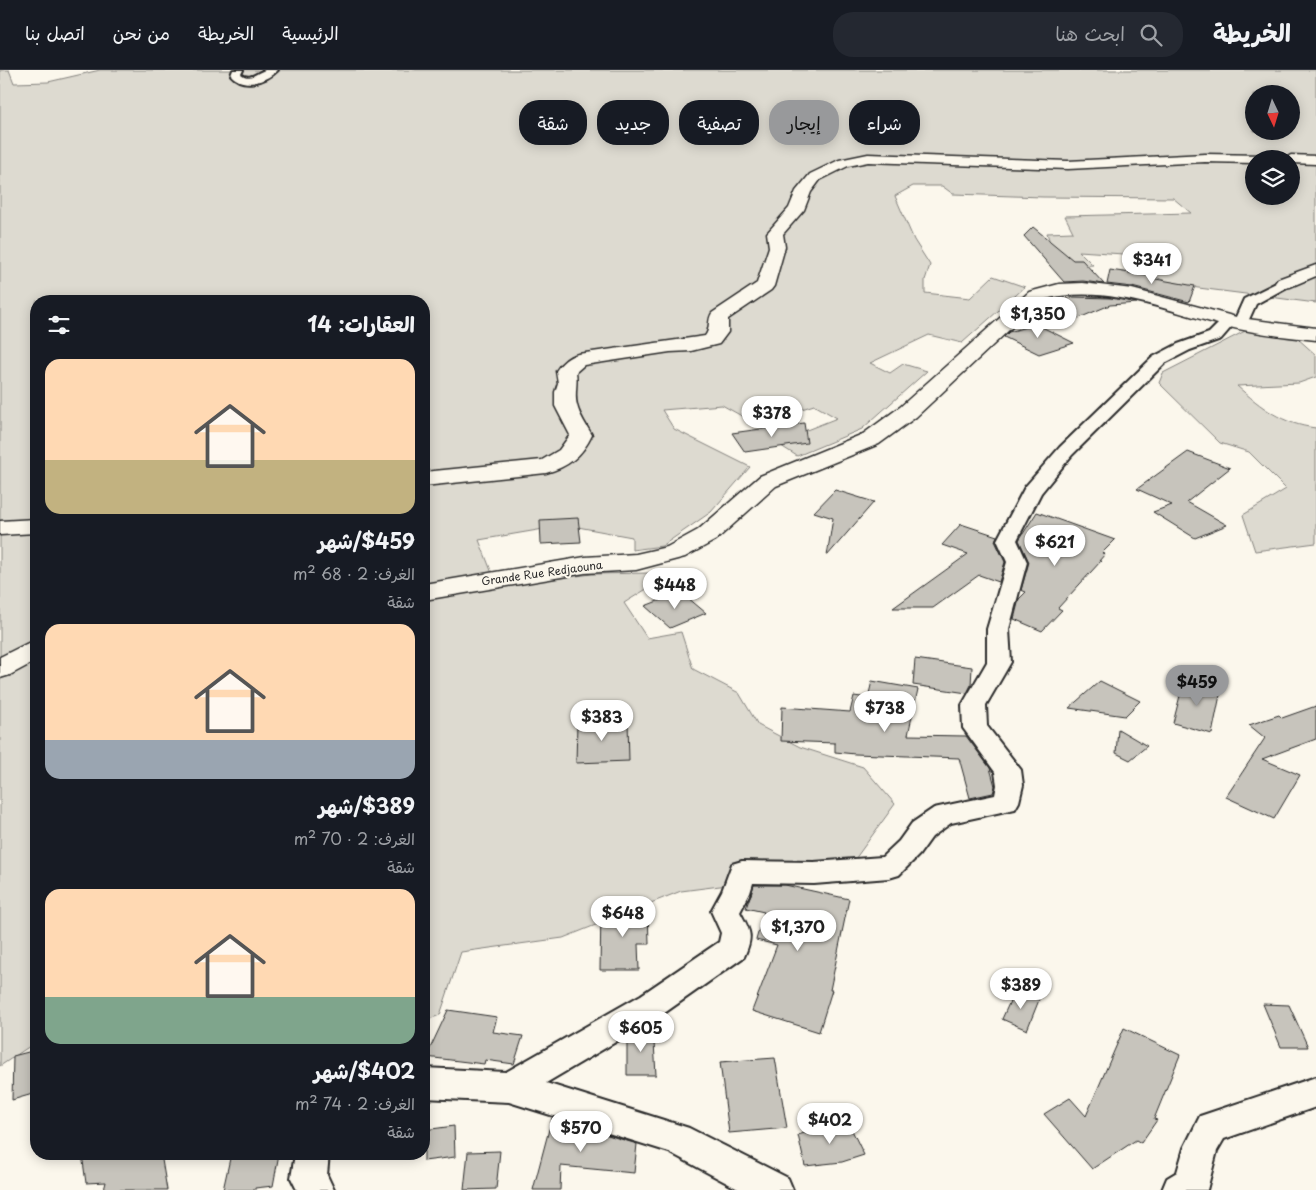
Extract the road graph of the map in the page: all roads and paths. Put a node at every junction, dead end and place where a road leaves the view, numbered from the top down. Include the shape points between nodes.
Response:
1 (238, 70) edge
2 (273, 70) edge
3 (1245, 159) edge
4 (1300, 159) edge
5 (1315, 160) edge
6 (1316, 270) edge
7 (1284, 282) joint
8 (1235, 322) junction
9 (1316, 334) edge
10 (430, 479) edge
11 (30, 526) edge
12 (0, 528) edge
13 (430, 591) edge
14 (30, 653) edge
15 (0, 669) edge
16 (430, 1083) edge
17 (509, 1088) junction
18 (1316, 1092) edge
19 (311, 1160) edge
20 (1186, 1187) edge
21 (316, 1190) edge
22 (775, 1190) edge

1 - 2 street via 236,75 243,80 255,79
3 - 10 street via 1068,165 868,158 831,167 815,176 796,210 775,233 777,247 766,286 719,317 718,332 712,340 578,360 566,371 566,406 581,435 572,452 560,462
4 - 5 street
6 - 7 street
7 - 8 street via 1249,302
8 - 9 street, Grande Rue Redjaouna
8 - 13 street, Grande Rue Redjaouna via 1122,292 1086,288 1053,290 1035,296 908,412 871,439 768,481 707,535 676,552 636,562 585,565
8 - 17 street via 1215,336 1159,360 1066,451 1032,491 1007,540 1017,562 998,629 999,662 974,705 975,728 1008,770 1010,785 1006,802 943,815 922,830 890,867 814,873 742,872 736,894 724,911 736,933 733,948 709,968 622,1024
11 - 12 street
14 - 15 street
16 - 17 street
17 - 22 street via 678,1139
18 - 20 street via 1212,1127
19 - 21 street via 308,1178

